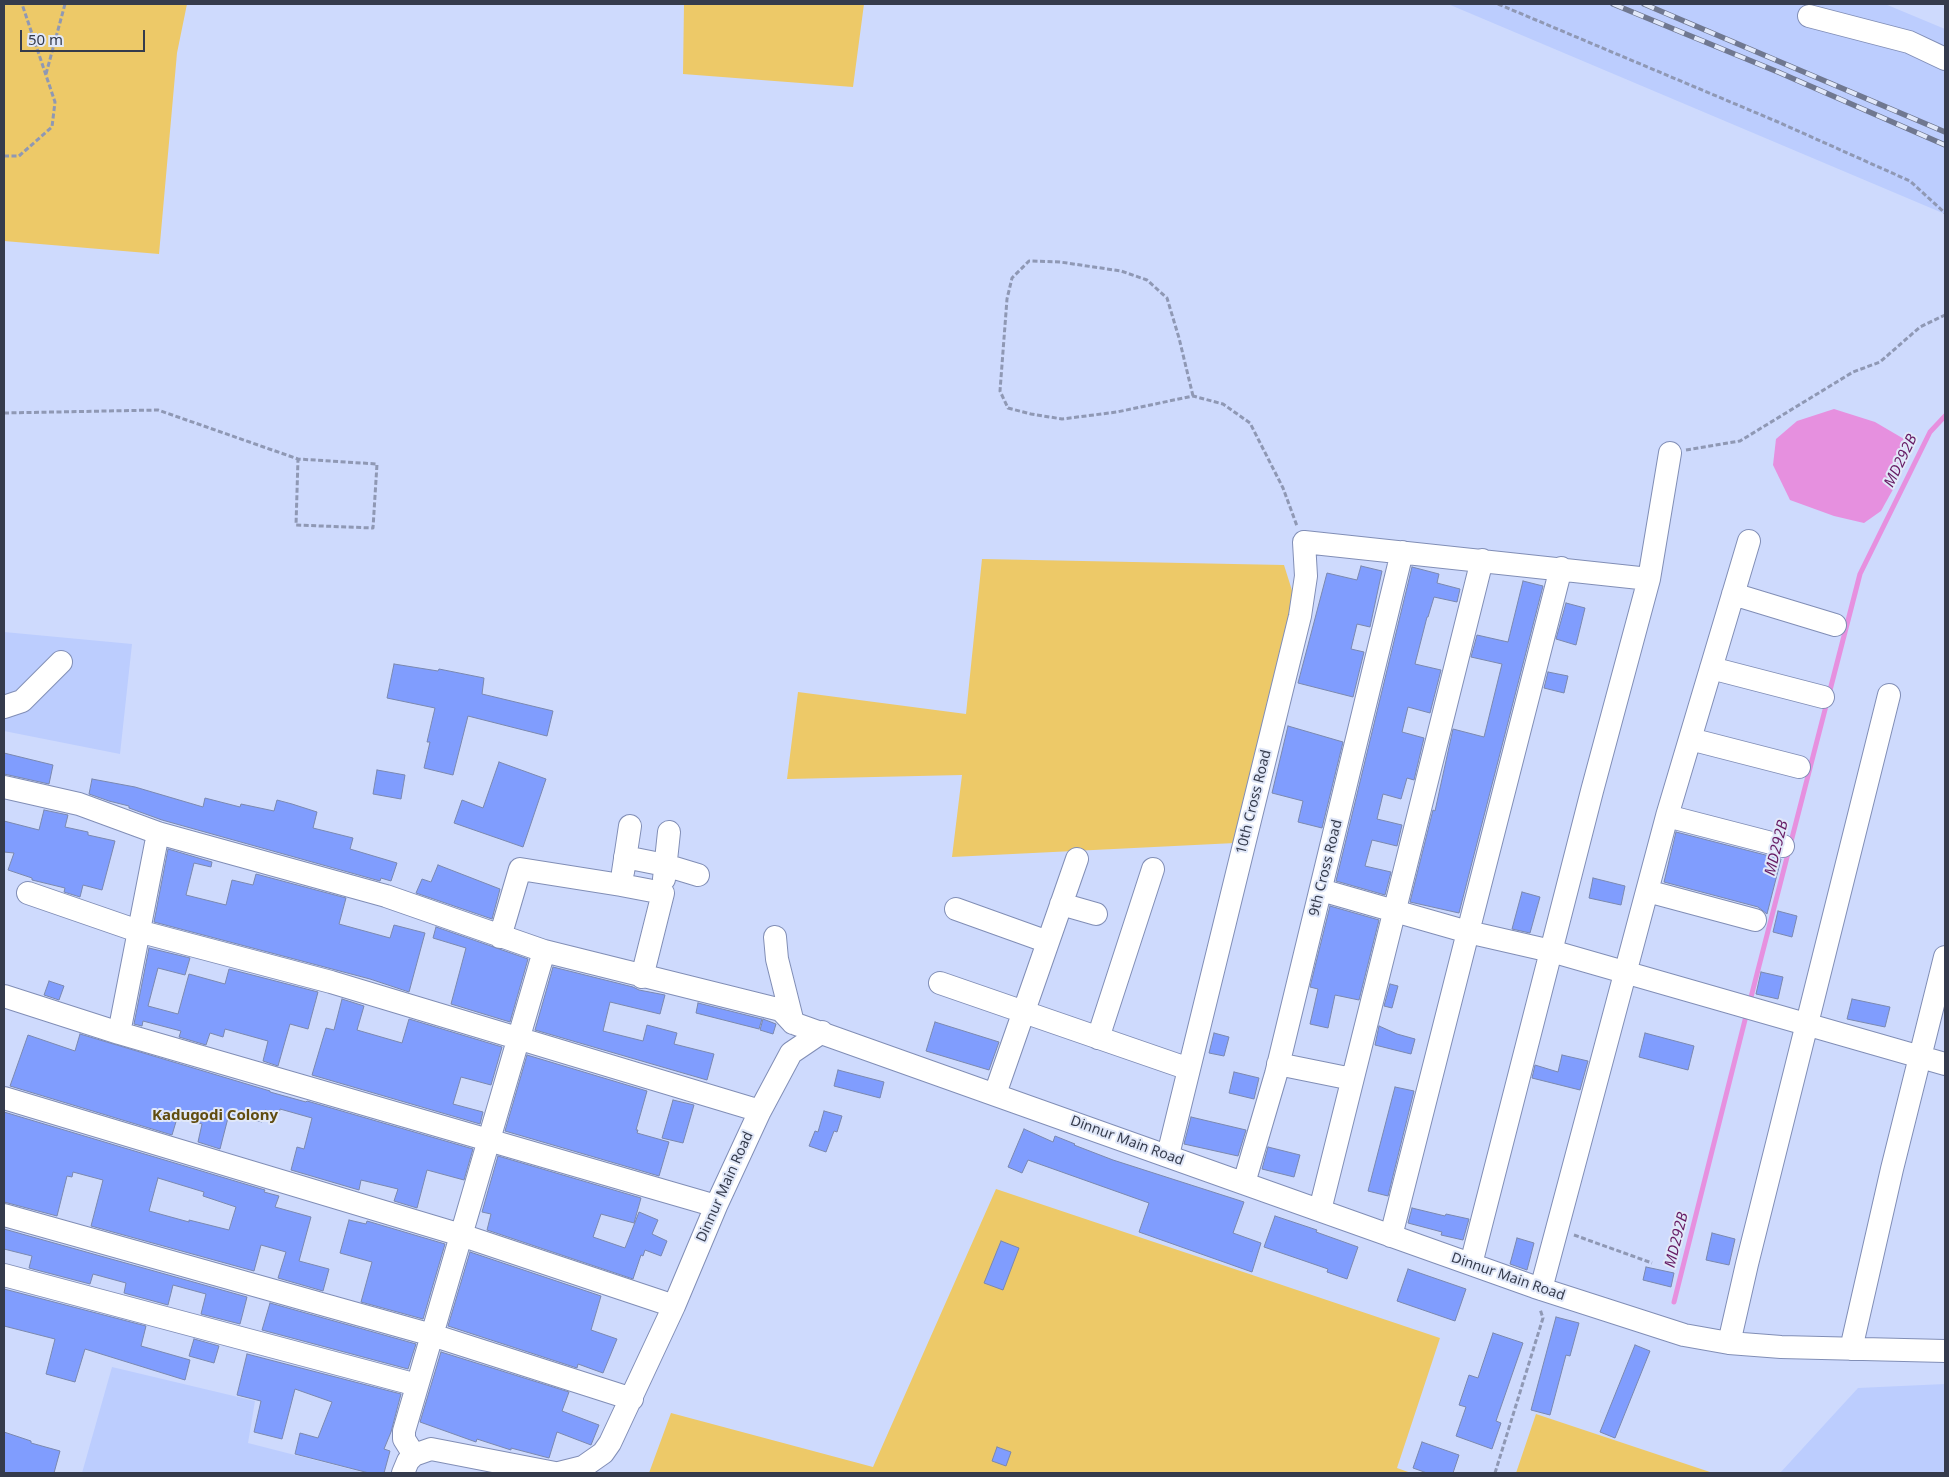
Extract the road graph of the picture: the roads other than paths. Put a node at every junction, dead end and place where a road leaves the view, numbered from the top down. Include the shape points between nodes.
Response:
1 (1809, 16) dead end
2 (1945, 59) edge
3 (1670, 453) road end
4 (1749, 541) dead end
5 (1402, 552) junction
6 (1482, 560) junction
7 (1561, 568) junction
8 (1649, 579) junction
9 (1733, 594) junction
10 (1836, 625) dead end
11 (61, 662) dead end
12 (1712, 668) junction
13 (1889, 695) dead end
14 (1823, 697) dead end
15 (4, 707) edge
16 (1690, 739) junction
17 (1799, 767) dead end
18 (4, 788) edge
19 (1667, 816) junction
20 (630, 826) dead end
21 (669, 832) dead end
22 (158, 833) junction
23 (1783, 846) dead end
24 (624, 857) junction
25 (1077, 859) dead end
26 (665, 864) junction
27 (1153, 869) dead end
28 (698, 875) dead end
29 (622, 884) junction
30 (1321, 890) junction
31 (1647, 891) junction
32 (28, 892) dead end
33 (663, 893) junction
34 (1062, 904) junction
35 (956, 909) dead end
36 (1394, 911) junction
37 (1096, 914) dead end
38 (1755, 920) dead end
39 (138, 930) junction
40 (1468, 932) junction
41 (500, 937) junction
42 (776, 937) dead end
43 (1048, 942) junction
44 (544, 951) junction
45 (1550, 951) junction
46 (1945, 957) edge
47 (1626, 973) junction
48 (642, 977) junction
49 (940, 983) dead end
50 (4, 996) edge
51 (1024, 1012) junction
52 (793, 1023) junction
53 (1806, 1024) junction
54 (822, 1032) junction
55 (119, 1033) junction
56 (518, 1038) junction
57 (1098, 1038) junction
58 (1920, 1057) junction
59 (1278, 1064) junction
60 (1945, 1064) edge
61 (1189, 1069) junction
62 (1352, 1079) junction
63 (996, 1094) junction
64 (4, 1098) edge
65 (760, 1110) junction
66 (488, 1141) junction
67 (1168, 1156) junction
68 (1244, 1183) junction
69 (716, 1206) junction
70 (1320, 1210) junction
71 (4, 1215) edge
72 (462, 1235) junction
73 (1391, 1236) junction
74 (1470, 1264) junction
75 (4, 1275) edge
76 (1541, 1289) junction
77 (674, 1306) junction
78 (432, 1335) junction
79 (1729, 1343) junction
80 (1851, 1348) junction
81 (1945, 1350) edge
82 (417, 1385) junction
83 (632, 1400) junction
84 (408, 1464) edge
85 (557, 1473) edge

1 - 2 street via 1909,42
3 - 8 street
4 - 9 street
5 - 6 street
5 - 30 street, 9th Cross Road
5 - 61 street, 10th Cross Road via 1304,542 1306,576 1300,616
6 - 7 street
6 - 36 street
7 - 8 street
7 - 40 street
8 - 45 street
9 - 10 street
9 - 12 street
11 - 15 street via 22,701
12 - 14 street
12 - 16 street
13 - 53 street
16 - 17 street
16 - 19 street
18 - 22 street via 79,804
19 - 23 street
19 - 31 street
20 - 24 street
21 - 26 street
22 - 39 street
22 - 41 street via 386,896
24 - 26 street
24 - 29 street
25 - 34 street
26 - 28 street
26 - 33 street
27 - 57 street
29 - 33 street
29 - 41 street via 520,869
30 - 36 street
30 - 59 street, 9th Cross Road
31 - 38 street
31 - 47 street
32 - 39 street
33 - 48 street
34 - 37 street
34 - 43 street
35 - 43 street
36 - 40 street
36 - 62 street
39 - 55 street
39 - 56 street
40 - 45 street
40 - 73 street
41 - 44 street
42 - 52 street via 777,959
43 - 51 street
44 - 48 street
44 - 56 street
45 - 47 street
45 - 74 street
46 - 58 street
47 - 53 street
47 - 76 street
48 - 52 street via 781,1010
49 - 51 street
50 - 55 street
51 - 57 street
51 - 63 street
52 - 54 street
53 - 58 street
53 - 79 street
54 - 63 street, Dinnur Main Road
54 - 65 street, Dinnur Main Road via 792,1053
55 - 66 street
56 - 65 street
56 - 66 street
57 - 61 street
58 - 60 street
58 - 80 street
59 - 62 street
59 - 68 street, 9th Cross Road
61 - 67 street, 10th Cross Road
62 - 70 street
63 - 67 street, Dinnur Main Road
64 - 72 street
65 - 69 street, Dinnur Main Road
66 - 69 street
66 - 72 street
67 - 68 street, Dinnur Main Road
68 - 70 street, Dinnur Main Road
69 - 77 street, Dinnur Main Road
70 - 73 street, Dinnur Main Road
71 - 78 street
72 - 77 street
72 - 78 street
73 - 74 street, Dinnur Main Road
74 - 76 street, Dinnur Main Road
75 - 82 street
76 - 79 street, Dinnur Main Road via 1684,1335
77 - 83 street, Dinnur Main Road
78 - 82 street
78 - 83 street
79 - 80 street, Dinnur Main Road
80 - 81 street, Dinnur Main Road
82 - 84 street via 404,1431
83 - 85 street, Dinnur Main Road via 603,1453 583,1467
84 - 85 street, Dinnur Main Road via 431,1449 439,1449

